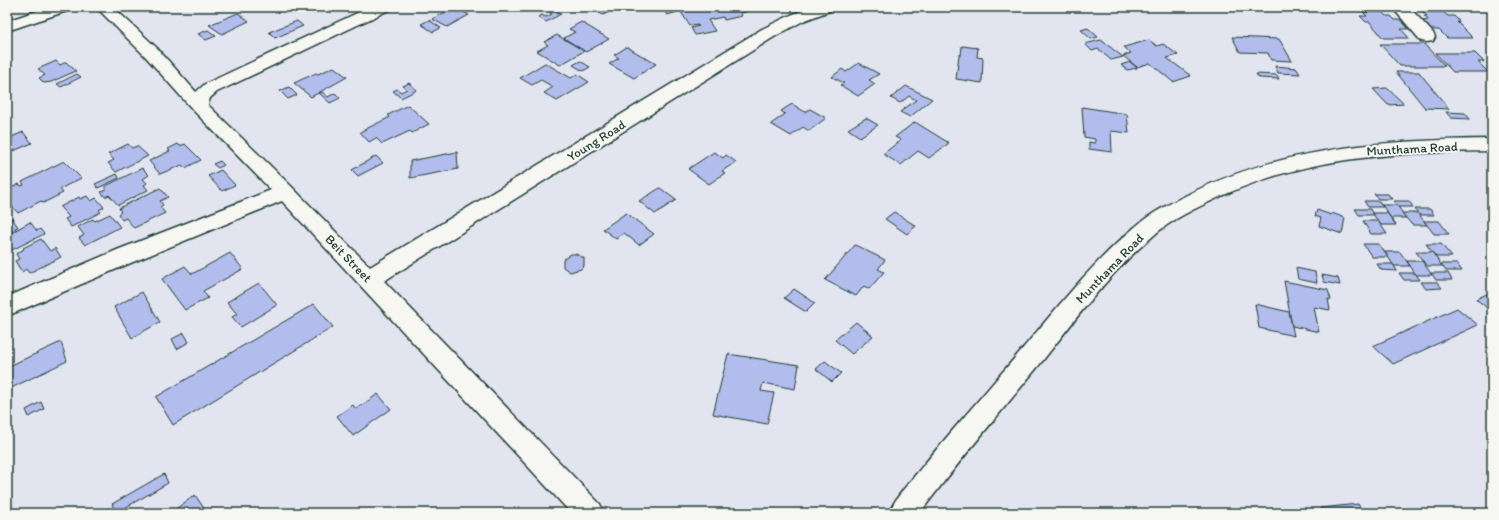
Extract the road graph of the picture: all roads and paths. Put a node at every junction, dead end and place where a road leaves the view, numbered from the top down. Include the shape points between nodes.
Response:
1 (64, 7) edge
2 (104, 7) edge
3 (383, 7) edge
4 (826, 7) edge
5 (1400, 7) edge
6 (7, 26) edge
7 (1427, 37) dead end
8 (199, 106) junction
9 (1492, 145) edge
10 (285, 192) junction
11 (369, 279) junction
12 (7, 306) edge
13 (590, 513) edge
14 (903, 513) edge

1 - 6 street
2 - 8 street, Beit Street via 151,52
3 - 8 street via 211,88 204,93
4 - 11 street, Young Road via 797,18 768,34
5 - 7 street
8 - 10 street, Beit Street
9 - 14 street, Munthama Road via 1438,145 1364,150 1307,160 1236,179 1174,211 1145,230 1090,285
10 - 11 street, Beit Street
10 - 12 street
11 - 13 street, Beit Street

